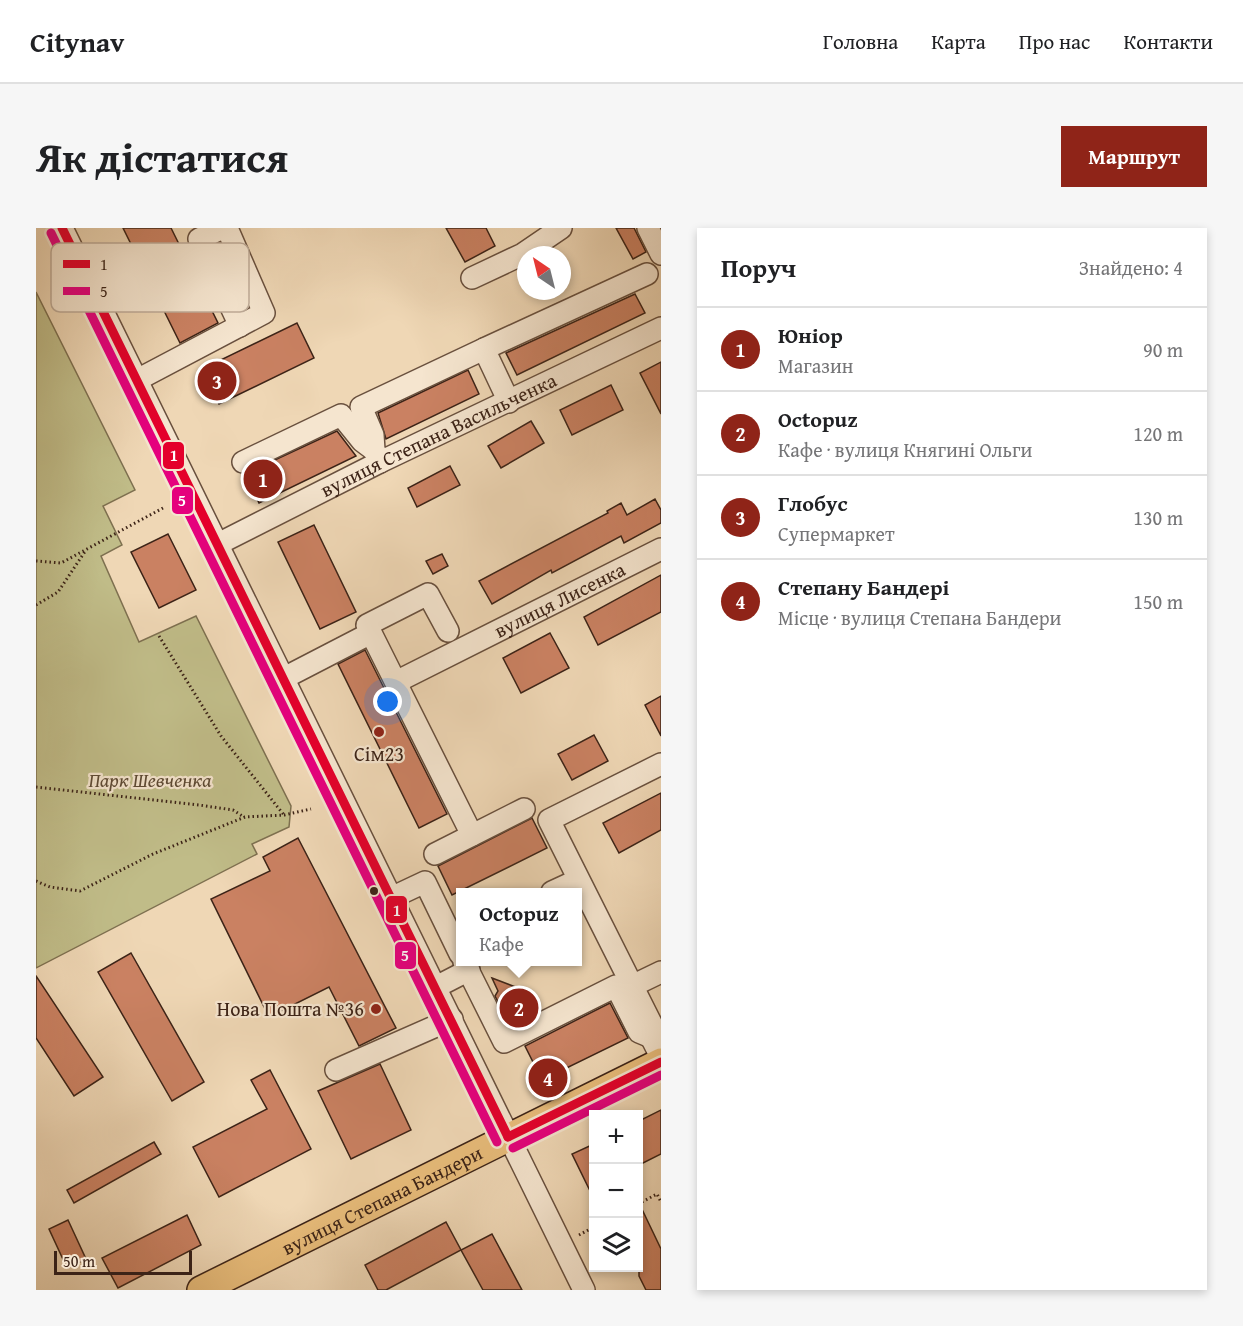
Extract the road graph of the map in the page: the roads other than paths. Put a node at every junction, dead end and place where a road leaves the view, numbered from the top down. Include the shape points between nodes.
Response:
1 (62, 228) edge
2 (225, 228) edge
3 (561, 228) edge
4 (648, 228) edge
5 (69, 243) edge
6 (201, 243) edge
7 (232, 243) edge
8 (661, 254) edge
9 (647, 274) dead end
10 (472, 278) dead end
11 (249, 280) edge
12 (103, 312) edge
13 (233, 312) edge
14 (240, 326) junction
15 (661, 328) edge
16 (484, 349) junction
17 (137, 380) junction
18 (509, 402) junction
19 (377, 456) junction
20 (243, 462) dead end
21 (218, 544) junction
22 (661, 549) edge
23 (371, 633) junction
24 (452, 640) junction
25 (284, 678) junction
26 (396, 682) junction
27 (661, 764) edge
28 (524, 809) dead end
29 (472, 835) junction
30 (435, 854) dead end
31 (578, 880) junction
32 (561, 888) edge
33 (392, 898) junction
34 (456, 941) edge
35 (456, 960) edge
36 (469, 966) edge
37 (661, 972) edge
38 (632, 986) junction
39 (435, 987) junction
40 (452, 1019) junction
41 (658, 1052) edge
42 (336, 1070) dead end
43 (508, 1137) junction
44 (205, 1289) edge
45 (584, 1290) edge

1 - 5 street
2 - 6 street via 199,239
2 - 7 street
3 - 10 street via 523,254
4 - 8 street
9 - 16 street
11 - 14 street via 264,313
12 - 17 street
13 - 14 street
14 - 17 street
15 - 18 street, вулиця Степана Васильченка
16 - 18 street
16 - 19 street via 361,407
17 - 21 street
18 - 19 street, вулиця Степана Васильченка
19 - 20 street via 340,415
19 - 21 street, вулиця Степана Васильченка
21 - 25 street
22 - 24 street, вулиця Лисенка
23 - 24 street via 367,625 428,594
23 - 25 street
23 - 26 street
24 - 26 street, вулиця Лисенка
25 - 33 street
26 - 29 street
27 - 31 street via 549,820
28 - 29 street
29 - 30 street
31 - 32 street
31 - 38 street
33 - 34 street via 425,882
33 - 39 street
35 - 39 street
36 - 41 street via 504,1042 616,986 639,1032
37 - 38 street
38 - 41 street via 652,1025
39 - 40 street
40 - 42 street
40 - 43 street
41 - 43 main road, вулиця Степана Бандери
43 - 44 main road, вулиця Степана Бандери
43 - 45 street

